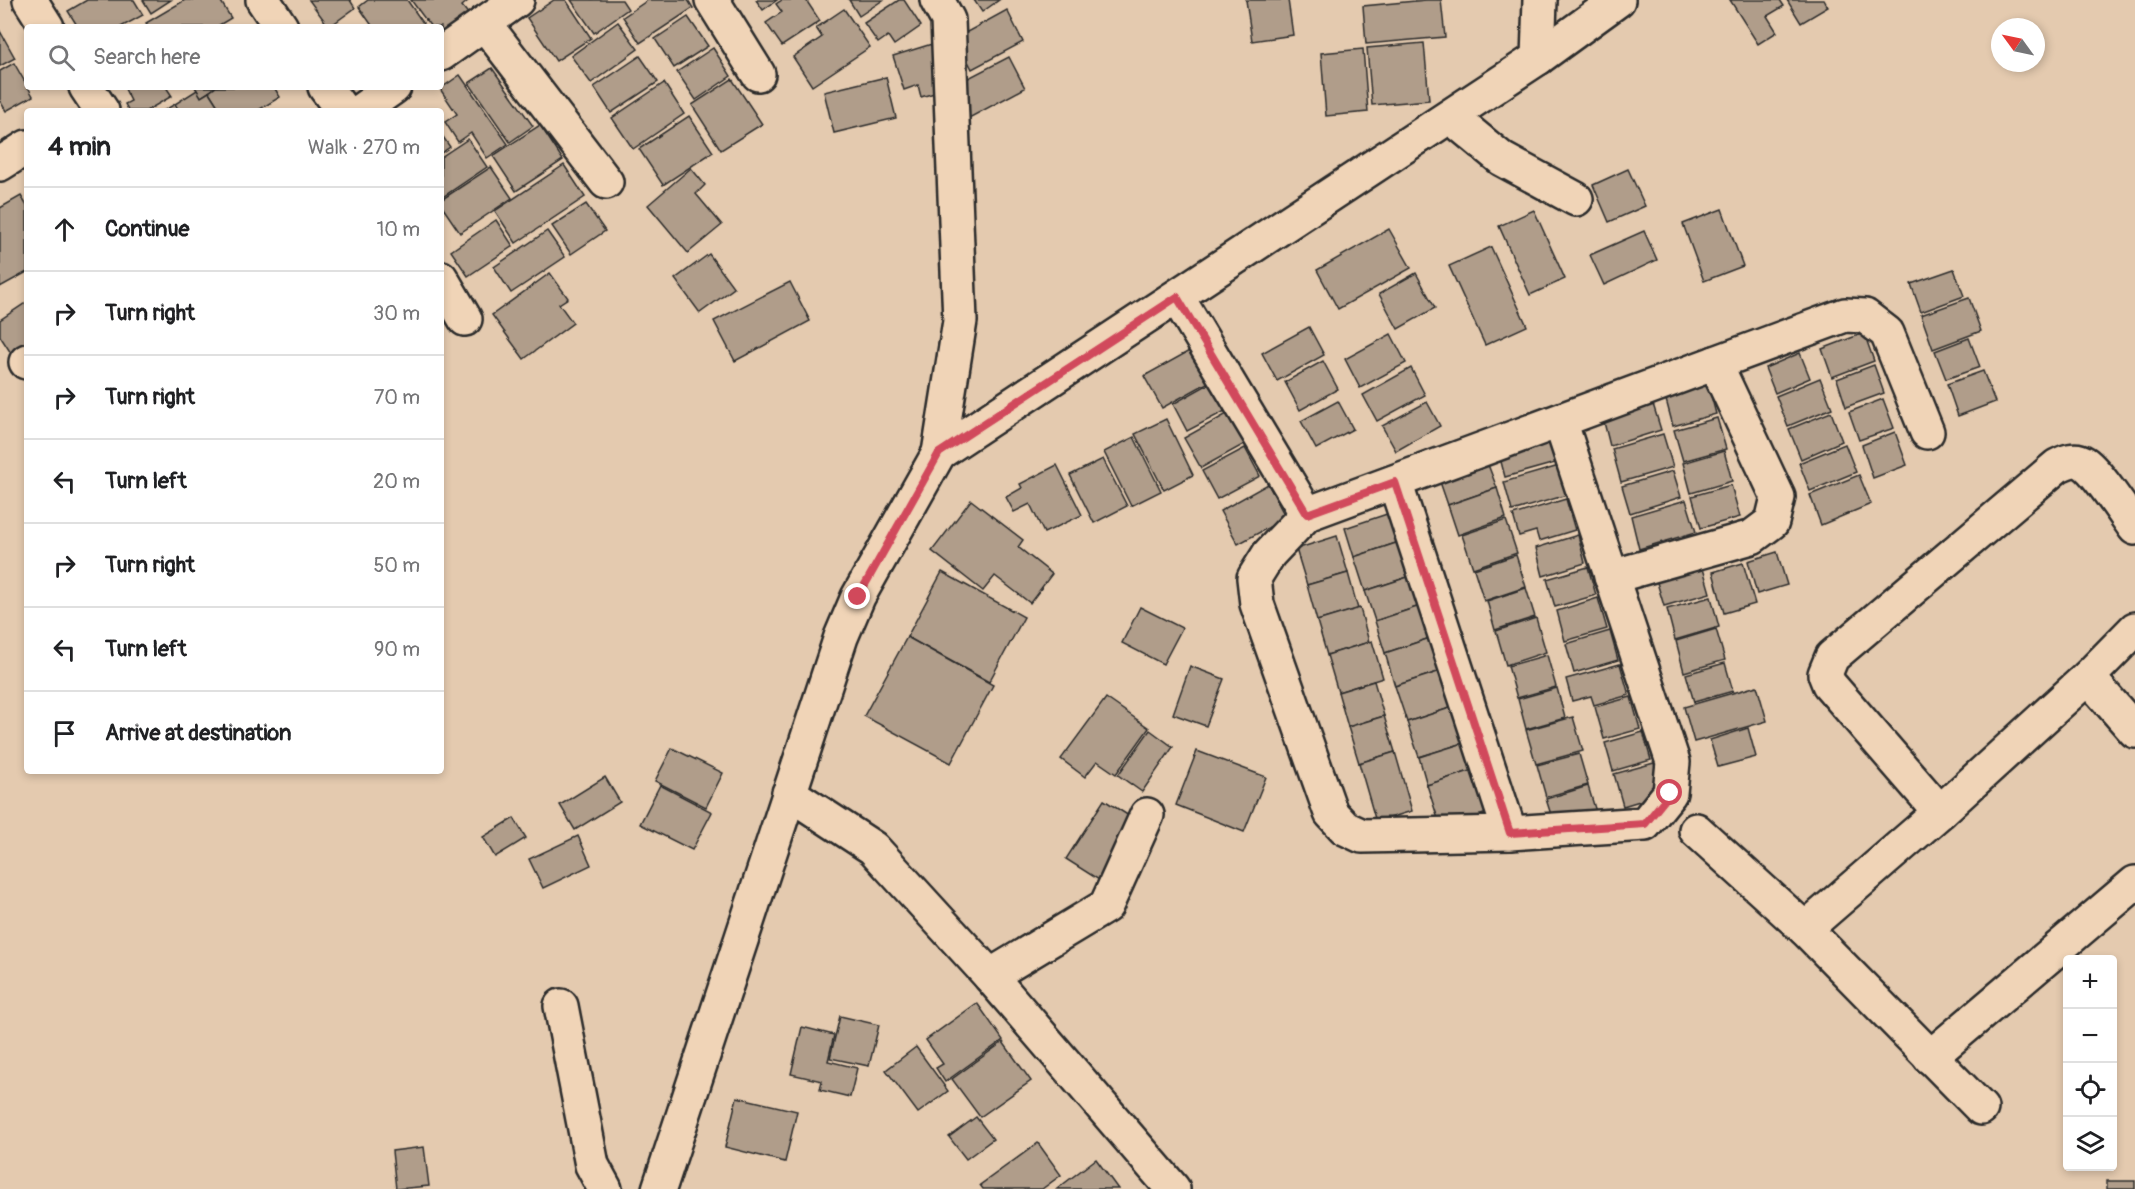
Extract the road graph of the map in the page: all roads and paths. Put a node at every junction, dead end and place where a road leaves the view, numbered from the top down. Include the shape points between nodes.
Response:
1 (30, 0) edge
2 (263, 0) edge
3 (517, 0) edge
4 (712, 0) edge
5 (1539, 0) edge
6 (1618, 0) edge
7 (943, 10) edge
8 (484, 23) junction
9 (45, 24) edge
10 (279, 24) edge
11 (444, 52) edge
12 (1538, 58) junction
13 (758, 74) dead end
14 (327, 90) edge
15 (390, 90) edge
16 (341, 108) edge
17 (364, 108) edge
18 (1451, 117) junction
19 (24, 149) edge
20 (0, 164) edge
21 (606, 182) dead end
22 (1576, 199) dead end
23 (444, 283) edge
24 (1177, 297) junction
25 (465, 319) dead end
26 (1715, 363) junction
27 (1560, 421) junction
28 (1927, 432) dead end
29 (939, 453) junction
30 (1395, 482) junction
31 (1307, 514) junction
32 (2135, 528) edge
33 (1611, 577) junction
34 (2135, 629) edge
35 (2088, 677) junction
36 (2135, 731) edge
37 (789, 793) junction
38 (1940, 812) junction
39 (1147, 815) dead end
40 (1696, 830) dead end
41 (1510, 833) junction
42 (2135, 883) edge
43 (1805, 929) junction
44 (990, 976) junction
45 (561, 1006) dead end
46 (1930, 1057) junction
47 (1981, 1108) dead end
48 (605, 1189) edge
49 (659, 1189) edge
50 (1173, 1189) edge

1 - 9 street
2 - 10 street
3 - 8 street
4 - 13 street
5 - 12 street
6 - 12 street
7 - 29 street via 960,321
8 - 11 street
8 - 21 street
12 - 18 street
14 - 16 street
15 - 17 street
18 - 22 street via 1502,159
18 - 24 street
19 - 20 street
23 - 25 street
24 - 29 street
24 - 31 street
26 - 27 street
26 - 28 street via 1845,315 1865,316 1887,333
26 - 33 street via 1779,497 1772,522 1752,537
27 - 30 street
27 - 33 street
29 - 37 street via 858,597
30 - 31 street
30 - 41 street
31 - 41 street via 1269,554 1254,578 1257,604 1331,813 1345,828 1362,836
32 - 38 street via 2093,471 2083,462 2070,460 2056,466 1832,657 1825,674 1829,684
33 - 41 street via 1672,762 1670,793 1645,824
34 - 35 street
35 - 36 street
35 - 38 street
37 - 44 street via 873,848
37 - 49 street
38 - 43 street
39 - 44 street via 1106,906
40 - 43 street
42 - 46 street
43 - 46 street
44 - 50 street
45 - 48 street via 592,1165
46 - 47 street

